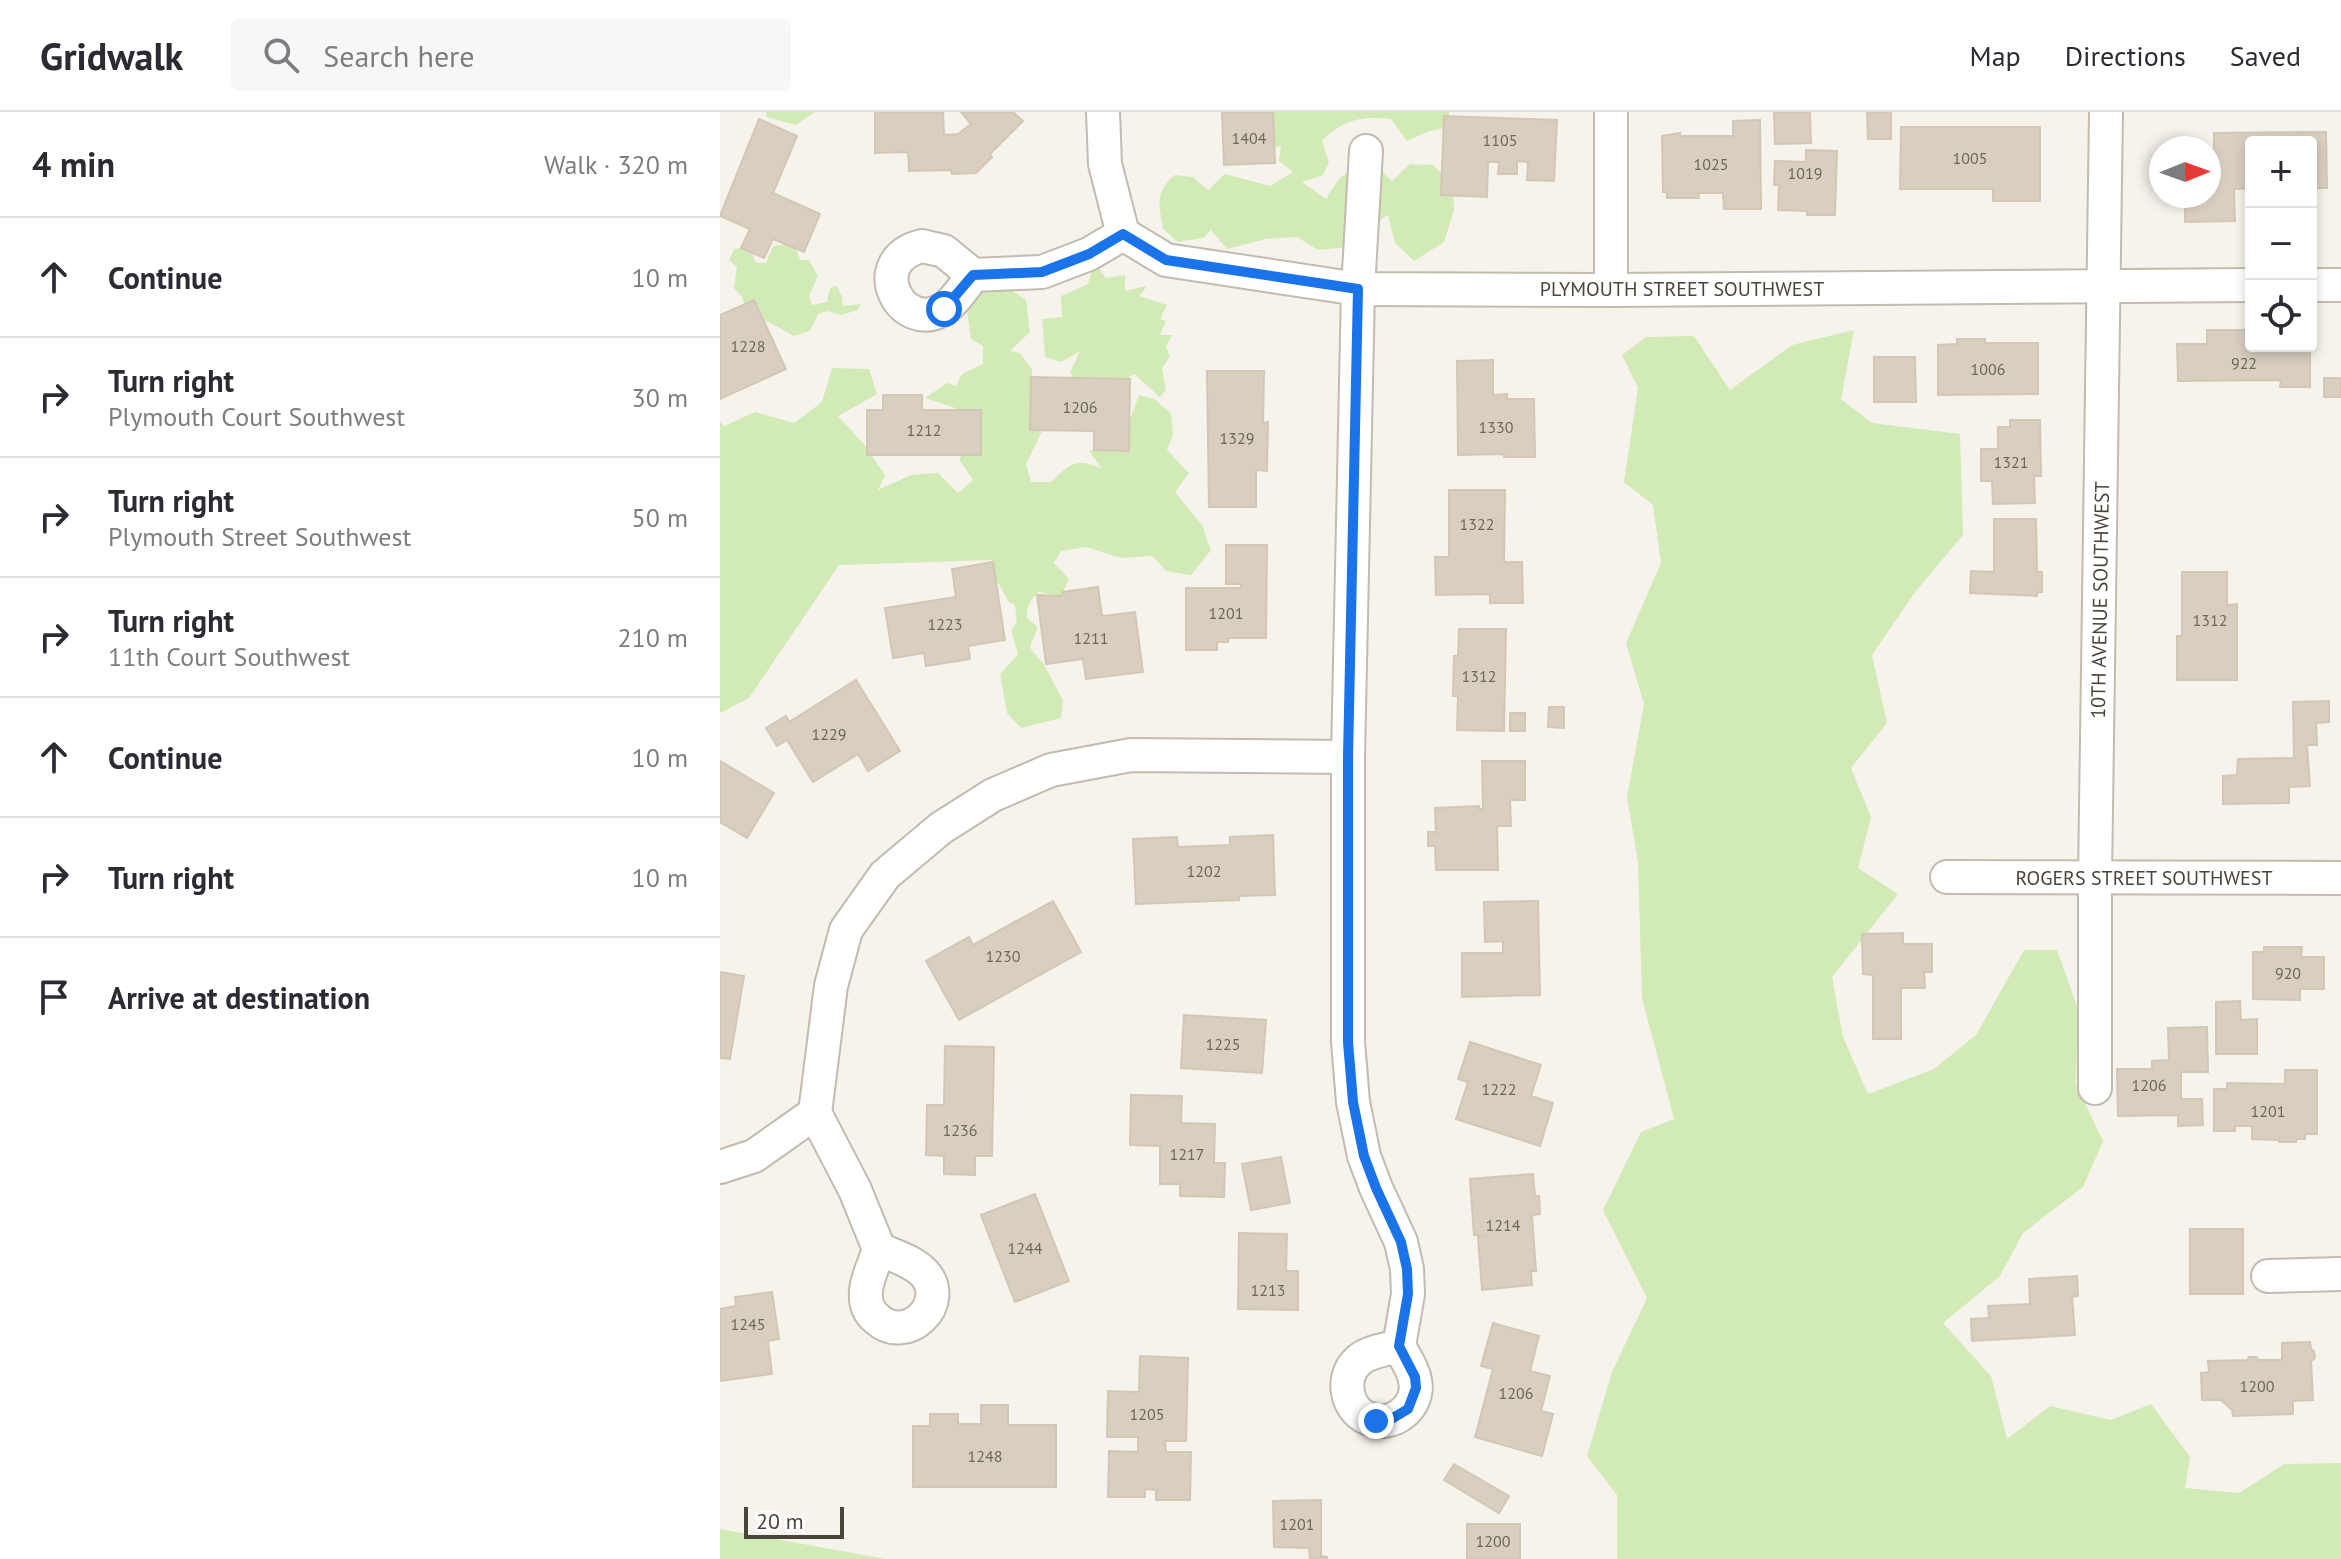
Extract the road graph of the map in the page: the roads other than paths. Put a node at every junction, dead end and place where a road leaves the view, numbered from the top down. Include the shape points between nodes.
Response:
1 (1103, 112) edge
2 (1611, 112) edge
3 (2106, 112) edge
4 (1366, 151) dead end
5 (1123, 234) junction
6 (973, 275) dead end
7 (2245, 285) edge
8 (2317, 285) edge
9 (2341, 285) edge
10 (2105, 286) junction
11 (1358, 289) junction
12 (1611, 290) junction
13 (1348, 757) junction
14 (1947, 877) dead end
15 (2095, 878) junction
16 (2341, 878) edge
17 (2095, 1088) dead end
18 (815, 1113) junction
19 (720, 1167) edge
20 (879, 1249) dead end
21 (2341, 1274) edge
22 (2268, 1276) dead end
23 (1399, 1346) dead end

1 - 5 street via 1105,164
2 - 12 street
3 - 10 street, 10TH AVENUE SOUTHWEST
4 - 11 street
5 - 6 street via 1042,272
5 - 11 street, PLYMOUTH STREET SOUTHWEST via 1166,260
7 - 10 street, PLYMOUTH STREET SOUTHWEST
8 - 9 street
10 - 12 street, PLYMOUTH STREET SOUTHWEST
10 - 15 street, 10TH AVENUE SOUTHWEST
11 - 12 street, PLYMOUTH STREET SOUTHWEST
11 - 13 street
13 - 18 street via 1131,755 1051,770 993,795 941,828 885,875 846,930 831,986
13 - 23 street via 1348,1042 1353,1102 1364,1156 1407,1269
14 - 15 street, ROGERS STREET SOUTHWEST
15 - 16 street, ROGERS STREET SOUTHWEST
15 - 17 street, 10TH AVENUE SOUTHWEST
18 - 19 street via 754,1156
18 - 20 street
21 - 22 street

